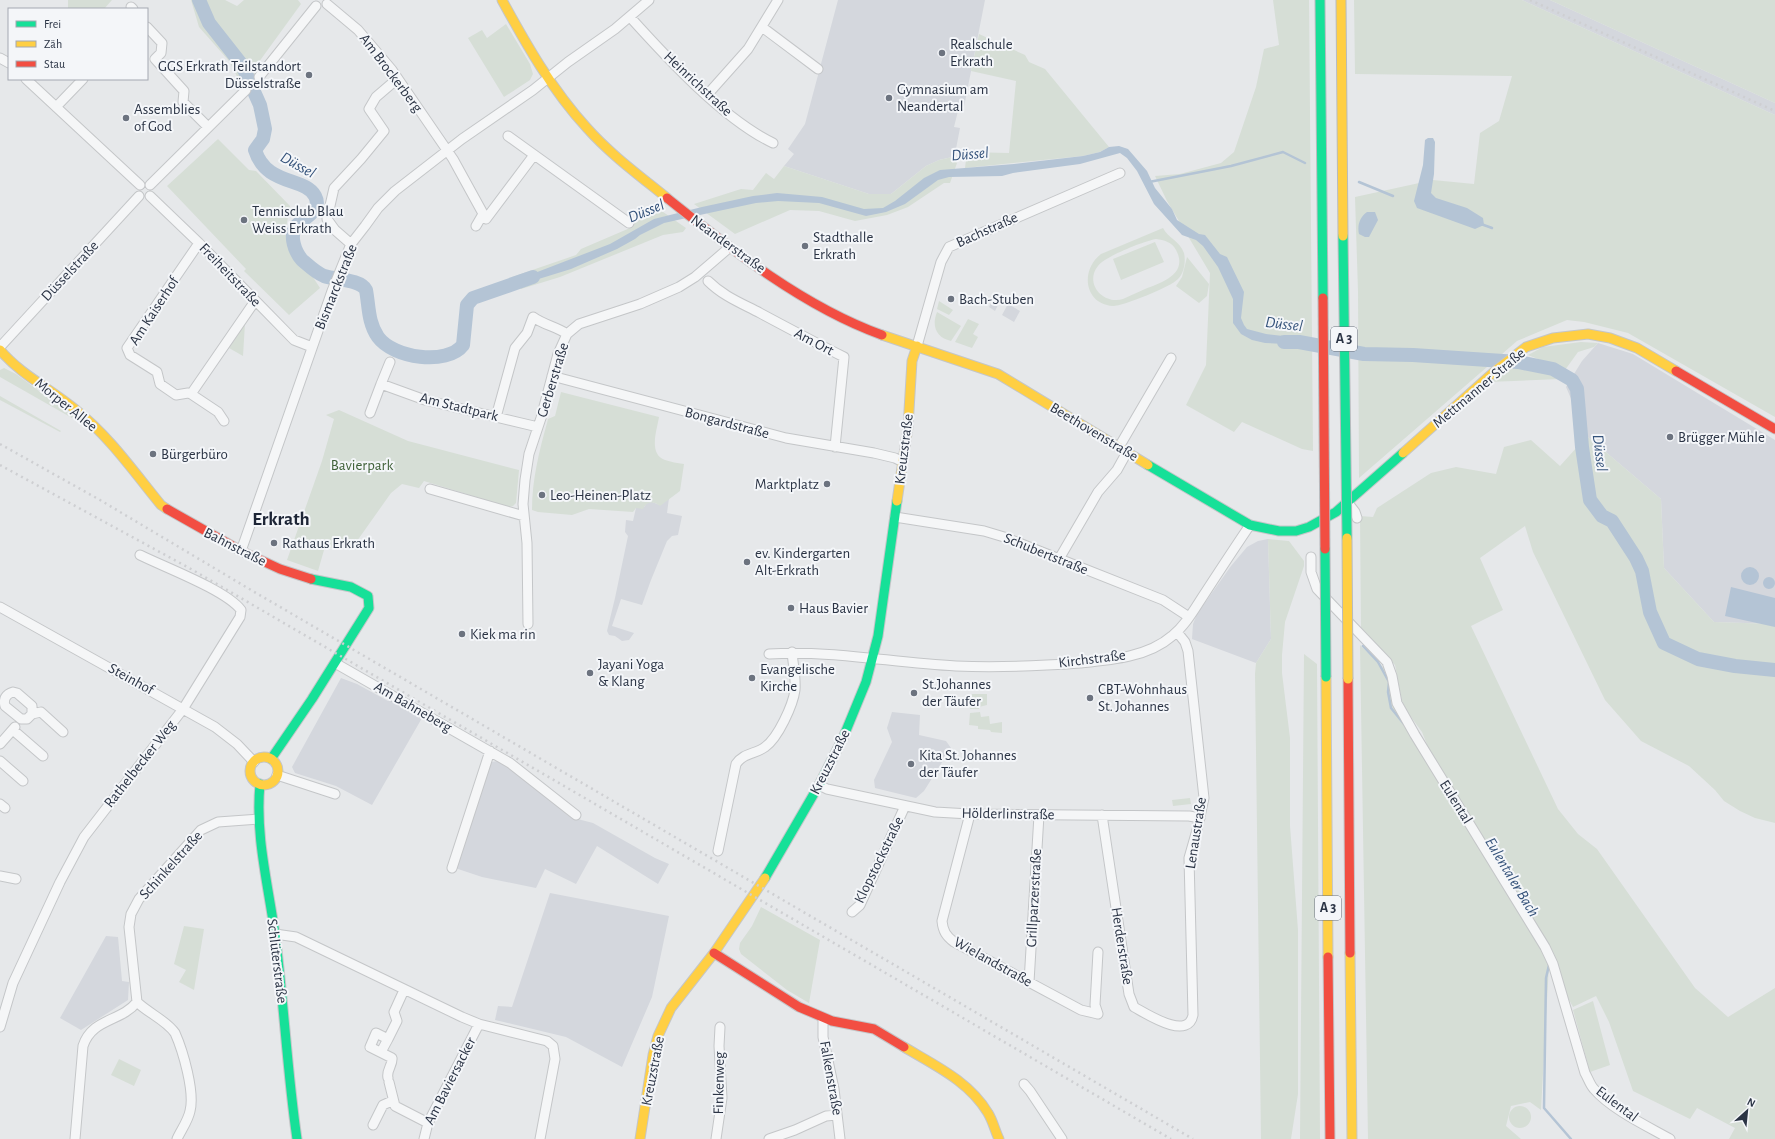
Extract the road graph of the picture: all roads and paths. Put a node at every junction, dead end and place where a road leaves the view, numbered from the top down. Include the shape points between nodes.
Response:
1 (502, 0) edge
2 (649, 0) edge
3 (778, 0) edge
4 (1320, 0) edge
5 (1341, 0) edge
6 (327, 2) edge
7 (314, 3) edge
8 (630, 17) junction
9 (762, 27) junction
10 (148, 28) edge
11 (818, 69) dead end
12 (259, 77) dead end
13 (548, 77) junction
14 (397, 79) junction
15 (27, 80) edge
16 (82, 80) edge
17 (246, 90) dead end
18 (707, 95) junction
19 (56, 107) junction
20 (208, 127) junction
21 (508, 136) dead end
22 (773, 143) dead end
23 (446, 151) junction
24 (534, 154) junction
25 (1120, 172) dead end
26 (140, 185) junction
27 (150, 185) junction
28 (139, 196) junction
29 (150, 196) junction
30 (485, 216) junction
31 (629, 223) dead end
32 (476, 226) dead end
33 (199, 243) junction
34 (351, 244) junction
35 (730, 247) junction
36 (708, 281) dead end
37 (255, 301) junction
38 (568, 334) junction
39 (918, 346) junction
40 (312, 347) junction
41 (1, 353) edge
42 (1171, 358) dead end
43 (390, 362) dead end
44 (552, 376) junction
45 (381, 384) junction
46 (191, 394) junction
47 (370, 413) dead end
48 (496, 417) junction
49 (224, 420) dead end
50 (538, 427) junction
51 (1775, 429) edge
52 (835, 447) junction
53 (1123, 450) junction
54 (904, 459) junction
55 (124, 460) joint
56 (430, 489) dead end
57 (1348, 502) junction
58 (524, 516) junction
59 (895, 517) junction
60 (1357, 518) dead end
61 (1250, 525) junction
62 (1265, 529) joint
63 (241, 551) junction
64 (140, 555) dead end
65 (1311, 557) dead end
66 (1058, 559) junction
67 (0, 607) edge
68 (1189, 617) junction
69 (528, 624) dead end
70 (1177, 632) junction
71 (792, 652) junction
72 (769, 654) dead end
73 (872, 658) junction
74 (335, 663) junction
75 (183, 709) junction
76 (32, 714) junction
77 (21, 719) junction
78 (13, 730) junction
79 (63, 732) dead end
80 (0, 744) edge
81 (490, 751) junction
82 (43, 756) dead end
83 (271, 759) junction
84 (0, 761) edge
85 (254, 762) junction
86 (277, 775) junction
87 (23, 781) dead end
88 (260, 784) junction
89 (819, 785) junction
90 (335, 794) dead end
91 (905, 806) junction
92 (970, 814) junction
93 (576, 815) dead end
94 (1039, 815) junction
95 (1102, 815) junction
96 (1200, 818) junction
97 (258, 819) junction
98 (718, 851) dead end
99 (452, 868) dead end
100 (0, 876) edge
101 (16, 879) dead end
102 (852, 912) dead end
103 (274, 934) junction
104 (1098, 952) dead end
105 (714, 954) junction
106 (1029, 982) junction
107 (404, 990) junction
108 (137, 1002) junction
109 (1193, 1015) joint
110 (823, 1018) junction
111 (479, 1024) junction
112 (0, 1027) edge
113 (720, 1027) dead end
114 (388, 1039) junction
115 (381, 1052) junction
116 (1024, 1084) dead end
117 (392, 1101) junction
118 (837, 1115) junction
119 (428, 1123) junction
120 (373, 1125) dead end
121 (75, 1139) edge
122 (177, 1139) edge
123 (297, 1139) edge
124 (424, 1139) edge
125 (540, 1139) edge
126 (640, 1139) edge
127 (716, 1139) edge
128 (769, 1139) edge
129 (840, 1139) edge
130 (1000, 1139) edge
131 (1062, 1139) edge
132 (1330, 1139) edge
133 (1352, 1139) edge
134 (1670, 1139) edge

1 - 13 main road, Neanderstraße
2 - 8 street, Bismarckstraße
3 - 9 street
4 - 132 main road, A 3, bridge
5 - 133 main road, A 3, bridge
6 - 7 street via 320,7
6 - 14 street, Am Brockerberg via 358,30
7 - 12 street
8 - 13 street, Bismarckstraße
8 - 18 street, Heinrichstraße
9 - 11 street
9 - 18 street via 748,50
10 - 20 street via 162,43 161,52 155,59 184,91 183,102
13 - 23 street, Bismarckstraße
13 - 35 main road, Neanderstraße via 586,128 640,178
14 - 23 street, Am Brockerberg
14 - 34 street via 376,97 369,109 384,130 334,188 327,218 335,230
15 - 19 street
16 - 19 street
17 - 20 street
18 - 22 street, Heinrichstraße via 755,134
19 - 26 street
20 - 27 street
21 - 24 street
23 - 30 street, Am Brockerberg
23 - 34 street, Bismarckstraße via 395,191 378,208
24 - 30 street
24 - 31 street
25 - 39 street, Bachstraße via 949,247 941,262
26 - 27 street
26 - 28 street via 137,189
27 - 29 street via 153,190
28 - 29 street
28 - 41 street, Düsselstraße via 13,332
29 - 33 street, Freiheitstraße
30 - 32 street
33 - 37 street, Freiheitstraße
33 - 46 street, Am Kaiserhof via 128,348 130,355 157,372 160,384 176,395
34 - 40 street, Bismarckstraße
35 - 38 street, Gerberstraße via 695,277 679,287 640,304 585,321
35 - 39 main road, Neanderstraße via 791,289 844,319
36 - 52 street, Am Ort via 733,301 844,357
37 - 40 street, Freiheitstraße via 294,340
37 - 46 street
38 - 44 street, Gerberstraße via 558,354
38 - 48 street via 542,324 533,317 527,333 515,348
39 - 53 main road, Beethovenstraße via 998,374
39 - 54 main road, Kreuzstraße via 912,361
40 - 63 street, Bismarckstraße
41 - 55 main road, Morper Allee via 91,422
42 - 53 street
43 - 45 street
44 - 50 street, Gerberstraße
44 - 52 street, Bongardstraße via 763,433
45 - 47 street
45 - 48 street, Am Stadtpark via 425,400
46 - 49 street, Am Kaiserhof via 218,412
48 - 50 street, Am Stadtpark
50 - 58 street, Gerberstraße via 526,469
51 - 57 main road, Mettmanner Straße via 1637,348 1610,338 1588,334 1566,335 1519,352
52 - 54 street, Bongardstraße
53 - 61 main road, Beethovenstraße
53 - 66 street via 1116,470 1098,492
54 - 59 main road, Kreuzstraße
55 - 63 main road, Bahnstraße via 161,505
56 - 58 street
57 - 60 street
57 - 62 main road, Mettmanner Straße via 1309,527 1296,531
58 - 69 street, Gerberstraße via 529,588
59 - 66 street, Schubertstraße via 984,531
59 - 73 main road, Kreuzstraße via 878,636
61 - 62 main road, Beethovenstraße
61 - 68 street, Kirchstraße
63 - 74 main road, Bahnstraße via 286,572 356,588 368,596 368,610
64 - 75 street, Rathelbecker Weg via 226,597 241,610 240,617
65 - 134 street, Eulental via 1311,572 1317,589 1387,662 1397,704 1545,947 1554,964 1585,1073 1594,1088 1600,1096 1628,1116
66 - 68 street, Schubertstraße via 1163,600
67 - 75 street, Steinhof
68 - 70 street, Kirchstraße
70 - 73 street, Kirchstraße via 1153,648 1094,662 1010,667 956,666
70 - 96 street, Lenaustraße via 1186,642 1188,651 1204,798
71 - 72 street
71 - 73 street
71 - 98 street via 795,683 793,697 776,737 764,748 740,759 736,764
73 - 89 main road, Kreuzstraße via 854,715
74 - 81 street, Am Bahneberg
74 - 83 main road
75 - 85 street, Steinhof via 215,727 237,744
75 - 112 street, Rathelbecker Weg via 84,837 13,983
76 - 77 street via 27,720
76 - 77 street via 32,706 28,702 18,693 10,693 4,699 5,706
76 - 79 street via 41,712
77 - 78 street
78 - 80 street
78 - 82 street
81 - 93 street, Am Bahneberg via 529,777
81 - 99 street
83 - 85 main road via 263,758
83 - 86 main road via 277,766
84 - 87 street
85 - 88 main road via 251,774
86 - 88 main road via 271,783
86 - 90 street
88 - 97 main road, Schlüterstraße
89 - 91 street, Hölderlinstraße
89 - 105 main road, Kreuzstraße via 756,892
91 - 92 street, Hölderlinstraße via 935,812
91 - 102 street, Klopstockstraße via 860,904
92 - 94 street, Hölderlinstraße
92 - 106 street, Wielandstraße via 942,921 943,929 947,937 954,942
94 - 95 street, Hölderlinstraße
94 - 106 street, Grillparzerstraße
95 - 96 street, Hölderlinstraße
95 - 109 street, Herderstraße via 1129,994 1134,1007 1176,1027 1189,1023
96 - 109 street, Lenaustraße via 1189,858
97 - 103 main road, Schlüterstraße
97 - 108 street, Schinkelstraße via 218,822 201,830 139,899 128,927
100 - 101 street
103 - 107 street via 296,937
103 - 123 main road, Schlüterstraße
104 - 106 street, Wielandstraße via 1095,1005 1098,1014 1081,1010
105 - 110 main road via 799,1007
105 - 126 main road, Kreuzstraße via 676,1000 658,1036
107 - 111 street
107 - 114 street via 394,1012 397,1021
108 - 121 street via 130,1009 95,1027 85,1040
108 - 122 street via 172,1028 178,1039 192,1101 190,1112
110 - 118 street, Falkenstraße via 823,1037
110 - 130 main road via 874,1029 953,1076 978,1099 988,1113
111 - 119 street, Am Baviersacker
111 - 125 street via 543,1039 552,1046 555,1059
113 - 127 street, Finkenweg via 722,1098
114 - 115 street
114 - 115 street via 376,1033 370,1047
115 - 117 street via 392,1058 387,1074
116 - 131 street
117 - 119 street via 395,1106
117 - 120 street via 382,1105
118 - 128 street via 826,1116
118 - 129 street, Falkenstraße
119 - 124 street, Am Baviersacker

